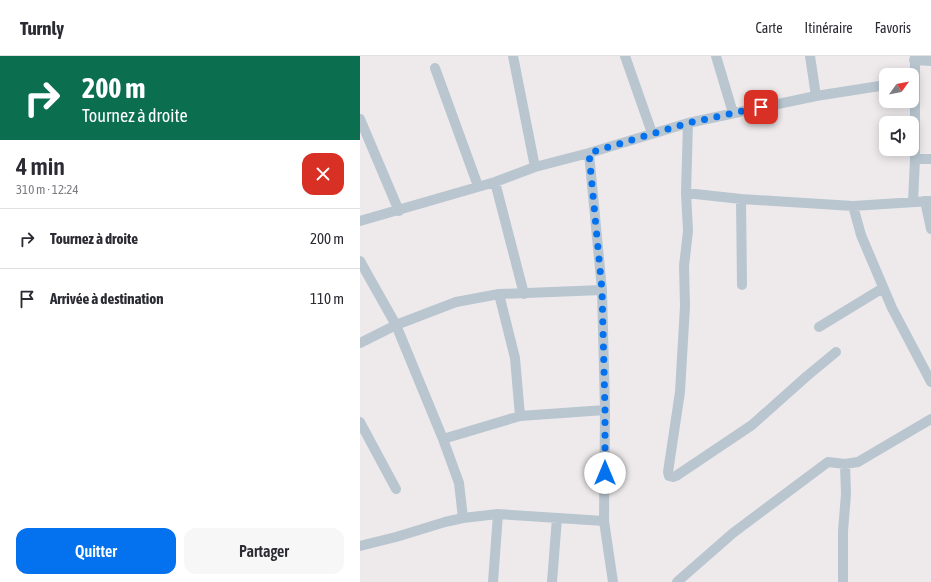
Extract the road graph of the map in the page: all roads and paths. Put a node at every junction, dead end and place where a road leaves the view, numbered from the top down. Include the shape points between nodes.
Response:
1 (513, 56) edge
2 (625, 56) edge
3 (716, 56) edge
4 (810, 56) edge
5 (915, 58) edge
6 (931, 61) edge
7 (435, 68) dead end
8 (914, 68) edge
9 (879, 86) edge
10 (816, 96) junction
11 (914, 108) edge
12 (733, 113) junction
13 (360, 119) edge
14 (688, 123) junction
15 (652, 133) junction
16 (589, 153) junction
17 (915, 159) junction
18 (931, 159) edge
19 (535, 167) junction
20 (495, 182) junction
21 (478, 186) junction
22 (686, 193) junction
23 (741, 199) junction
24 (928, 201) edge
25 (913, 202) junction
26 (853, 206) junction
27 (399, 210) junction
28 (360, 221) edge
29 (931, 229) edge
30 (360, 261) edge
31 (742, 285) dead end
32 (883, 288) junction
33 (602, 290) junction
34 (499, 294) junction
35 (524, 294) junction
36 (396, 325) junction
37 (819, 327) dead end
38 (360, 343) edge
39 (836, 352) dead end
40 (931, 382) edge
41 (605, 410) junction
42 (520, 416) junction
43 (931, 419) edge
44 (360, 422) edge
45 (443, 438) junction
46 (845, 464) junction
47 (396, 489) dead end
48 (498, 514) junction
49 (463, 518) junction
50 (557, 518) junction
51 (604, 521) junction
52 (360, 546) edge
53 (493, 582) edge
54 (552, 582) edge
55 (613, 582) edge
56 (677, 582) edge
57 (843, 582) edge

1 - 19 street
2 - 15 street
3 - 12 street
4 - 10 street
5 - 6 street
5 - 8 street
7 - 21 street
9 - 10 street
10 - 12 street
11 - 17 street
12 - 14 street
13 - 27 street
14 - 15 street
14 - 22 street
15 - 16 street
16 - 19 street
16 - 33 street
17 - 18 street
17 - 25 street
19 - 20 street
20 - 21 street
20 - 35 street
21 - 27 street
22 - 23 street
22 - 39 street via 688,231 684,266 685,306 680,392 669,476 676,476 752,425
23 - 26 street
23 - 31 street
24 - 25 street
24 - 29 street
25 - 26 street
26 - 32 street via 861,235
27 - 28 street
30 - 36 street
32 - 37 street
32 - 40 street
33 - 35 street
33 - 41 street
34 - 35 street
34 - 36 street via 456,302
34 - 42 street via 515,358
36 - 38 street
36 - 45 street
41 - 42 street
41 - 51 street
42 - 45 street
43 - 46 street via 858,462
44 - 47 street
45 - 49 street via 459,483
46 - 56 street via 828,462 733,533
46 - 57 street
48 - 49 street
48 - 50 street
48 - 53 street
49 - 52 street
50 - 51 street
50 - 54 street
51 - 55 street

